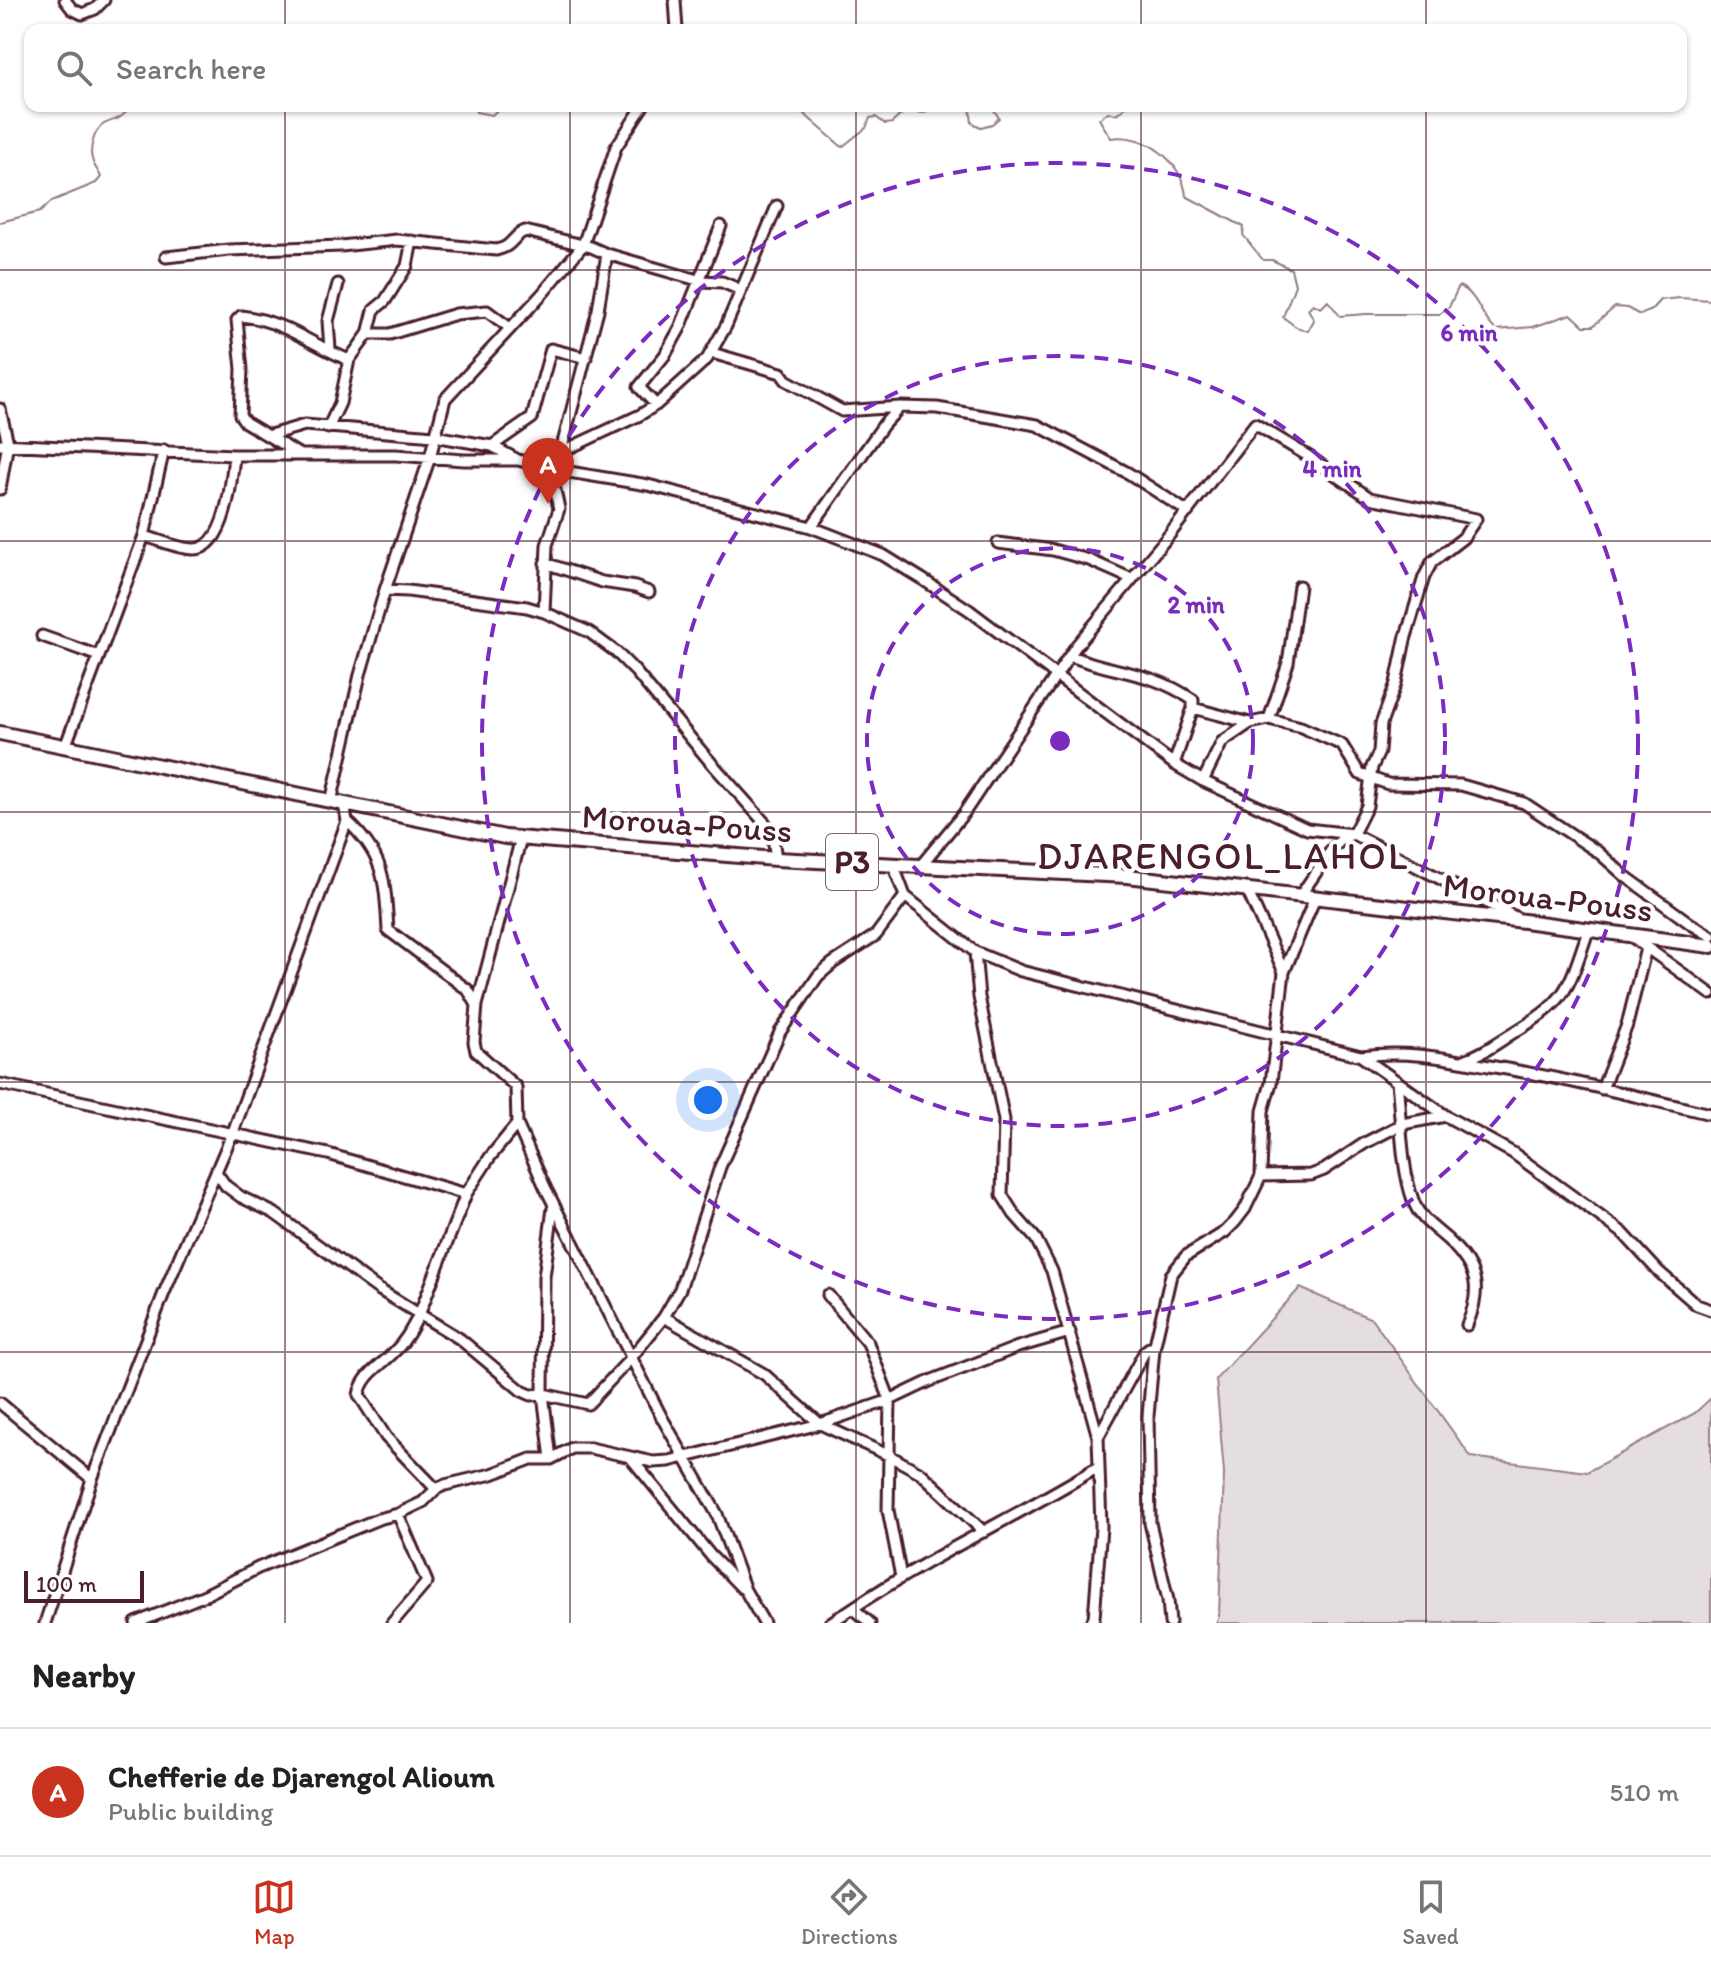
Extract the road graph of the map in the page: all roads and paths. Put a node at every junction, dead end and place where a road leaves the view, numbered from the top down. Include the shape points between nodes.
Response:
1 (65, 0) edge
2 (104, 0) edge
3 (675, 0) edge
4 (677, 24) edge
5 (639, 112) edge
6 (777, 206) dead end
7 (721, 226) dead end
8 (412, 241) junction
9 (583, 245) junction
10 (607, 254) junction
11 (166, 257) dead end
12 (701, 281) junction
13 (338, 284) dead end
14 (741, 290) junction
15 (510, 328) junction
16 (368, 334) junction
17 (330, 349) junction
18 (712, 353) junction
19 (586, 358) junction
20 (349, 360) junction
21 (656, 405) junction
22 (900, 407) junction
23 (0, 409) edge
24 (328, 428) junction
25 (270, 435) junction
26 (434, 436) junction
27 (4, 444) edge
28 (492, 446) junction
29 (164, 450) junction
30 (563, 451) junction
31 (234, 455) junction
32 (302, 456) junction
33 (430, 457) junction
34 (518, 460) junction
35 (557, 470) junction
36 (0, 489) edge
37 (1188, 512) junction
38 (811, 527) junction
39 (144, 536) junction
40 (998, 543) dead end
41 (545, 563) junction
42 (1132, 579) junction
43 (1299, 586) dead end
44 (385, 590) junction
45 (649, 592) dead end
46 (544, 612) junction
47 (42, 636) dead end
48 (99, 656) junction
49 (1071, 656) junction
50 (1057, 677) junction
51 (1193, 708) junction
52 (1269, 719) junction
53 (1250, 723) junction
54 (0, 733) edge
55 (65, 747) junction
56 (1174, 764) junction
57 (1370, 778) junction
58 (1203, 781) junction
59 (338, 803) junction
60 (347, 821) junction
61 (1353, 834) junction
62 (521, 838) junction
63 (776, 859) junction
64 (893, 864) junction
65 (922, 864) junction
66 (1247, 890) junction
67 (905, 896) junction
68 (1300, 896) junction
69 (1315, 898) junction
70 (1524, 921) junction
71 (1588, 931) junction
72 (1711, 936) edge
73 (1632, 937) junction
74 (1711, 946) edge
75 (1646, 948) junction
76 (975, 952) junction
77 (1284, 972) junction
78 (1711, 994) edge
79 (477, 1005) junction
80 (1277, 1035) junction
81 (1361, 1056) junction
82 (1461, 1061) junction
83 (1397, 1082) junction
84 (0, 1084) edge
85 (1602, 1089) junction
86 (1711, 1114) edge
87 (1446, 1116) junction
88 (517, 1124) junction
89 (1402, 1124) junction
90 (233, 1132) junction
91 (216, 1172) junction
92 (1261, 1176) junction
93 (466, 1194) junction
94 (554, 1205) junction
95 (828, 1295) dead end
96 (1711, 1310) edge
97 (419, 1315) junction
98 (664, 1317) junction
99 (1467, 1325) dead end
100 (1070, 1332) junction
101 (1154, 1349) junction
102 (631, 1358) junction
103 (543, 1394) junction
104 (890, 1400) junction
105 (0, 1403) edge
106 (820, 1424) junction
107 (1098, 1437) junction
108 (888, 1455) junction
109 (630, 1457) junction
110 (684, 1458) junction
111 (551, 1459) junction
112 (1098, 1467) junction
113 (92, 1479) junction
114 (436, 1489) junction
115 (398, 1514) junction
116 (984, 1532) junction
117 (901, 1577) junction
118 (745, 1590) junction
119 (853, 1608) junction
120 (1095, 1621) edge
121 (45, 1623) edge
122 (136, 1623) edge
123 (392, 1623) edge
124 (764, 1623) edge
125 (830, 1623) edge
126 (870, 1623) edge
127 (1170, 1623) edge

1 - 2 street via 82,14
3 - 4 street
5 - 9 street via 616,147
6 - 14 street
7 - 12 street
8 - 9 street via 496,250 508,247 525,231
8 - 11 street
8 - 16 street via 407,266 374,310
9 - 10 street
9 - 15 street
10 - 12 street
10 - 19 street
12 - 14 street
12 - 21 street via 671,344 639,387
13 - 17 street via 328,321
14 - 18 street
15 - 16 street via 487,311 456,314 390,334
15 - 26 street via 449,393
16 - 20 street
17 - 20 street
17 - 25 street via 277,323 247,316 237,320 240,415
18 - 21 street
18 - 22 street via 781,373 842,411
19 - 28 street via 551,349 532,418
19 - 30 street
20 - 24 street via 340,403
21 - 30 street
22 - 37 street via 1037,425
22 - 38 street
23 - 27 street
24 - 25 street via 305,425
24 - 26 street
25 - 32 street
26 - 28 street
26 - 33 street
27 - 29 street
27 - 36 street
28 - 34 street
29 - 31 street
29 - 39 street
30 - 35 street
31 - 32 street
31 - 39 street via 221,528 204,545 195,549
32 - 33 street
33 - 34 street
33 - 44 street
34 - 35 street
35 - 38 street via 648,485
35 - 41 street via 553,481 559,509
37 - 42 street
37 - 57 street via 1255,424 1370,498 1476,519 1463,538 1432,562 1424,577
38 - 50 street via 883,555 969,610
39 - 48 street
40 - 42 street via 1062,552
41 - 45 street
41 - 46 street
42 - 49 street
43 - 52 street via 1288,663
44 - 46 street
44 - 59 street via 346,729
46 - 63 street via 589,632 635,671 772,831
47 - 48 street
48 - 55 street
49 - 50 street
49 - 51 street via 1167,683 1193,700
50 - 56 street
50 - 65 street via 964,813
51 - 53 street
51 - 56 street
52 - 53 street
52 - 57 street via 1337,742 1360,774
53 - 58 street via 1222,742
54 - 55 main road, Moroua-Pouss / P3
55 - 59 main road, Moroua-Pouss / P3
56 - 58 street
57 - 61 street via 1367,806
57 - 72 street via 1394,784 1461,785 1524,803
58 - 61 street via 1307,829
59 - 60 street
59 - 62 main road, Moroua-Pouss / P3
60 - 79 street via 374,850 388,930 462,984
60 - 90 street
61 - 68 street via 1332,849
61 - 70 street
62 - 63 main road, Moroua-Pouss / P3
62 - 79 street
63 - 64 main road, Moroua-Pouss / P3
64 - 65 main road, Moroua-Pouss / P3
64 - 67 street
65 - 66 main road, Moroua-Pouss / P3 via 1127,876
66 - 68 main road, Moroua-Pouss / P3
66 - 77 street
67 - 76 street
67 - 98 street via 876,935 818,976 780,1032 720,1167 680,1289
68 - 69 main road, Moroua-Pouss / P3
69 - 70 main road, Moroua-Pouss / P3
69 - 77 street
70 - 71 main road, Moroua-Pouss / P3
71 - 73 main road, Moroua-Pouss / P3
71 - 82 street via 1567,988 1553,1008
73 - 74 main road, Moroua-Pouss / P3
73 - 75 street
75 - 78 street
75 - 85 street via 1627,1025
76 - 80 street via 1021,971
76 - 100 street via 1004,1120 1002,1195 1043,1252
77 - 80 street
79 - 88 street via 476,1051 516,1087
80 - 81 street
80 - 92 street via 1263,1111
81 - 82 street via 1396,1052
81 - 83 street
82 - 85 street
83 - 87 street
83 - 89 street
84 - 90 street
85 - 86 street
87 - 89 street
87 - 96 street via 1513,1153 1611,1224 1687,1297
88 - 93 street
88 - 94 street
89 - 92 street via 1324,1170 1304,1176
89 - 99 street via 1408,1180 1418,1212 1456,1249 1477,1284
90 - 91 street
90 - 93 street
91 - 97 street via 241,1197 274,1213
91 - 113 street
92 - 101 street via 1235,1222 1186,1256 1171,1275
93 - 97 street
94 - 102 street
94 - 103 street via 544,1277
95 - 104 street via 868,1343
97 - 103 street via 460,1339 522,1391
97 - 114 street via 396,1351 361,1383 359,1395 386,1437
98 - 102 street
98 - 106 street via 764,1374
100 - 104 street via 1003,1353
100 - 107 street
101 - 107 street via 1145,1351
101 - 127 street via 1148,1416 1150,1523
102 - 103 street via 590,1404
102 - 110 street
103 - 111 street
104 - 106 street
104 - 108 street
105 - 113 street
106 - 108 street
106 - 110 street
107 - 112 street
108 - 116 street via 928,1478
108 - 117 street via 888,1510
109 - 110 street via 653,1462
109 - 111 street via 581,1447
109 - 118 street
110 - 118 street via 717,1514
111 - 114 street via 531,1459
112 - 116 street
112 - 120 street via 1101,1527
113 - 121 street
114 - 115 street
115 - 122 street
115 - 123 street via 427,1582
116 - 117 street
117 - 119 street
118 - 124 street
119 - 125 street
119 - 126 street

